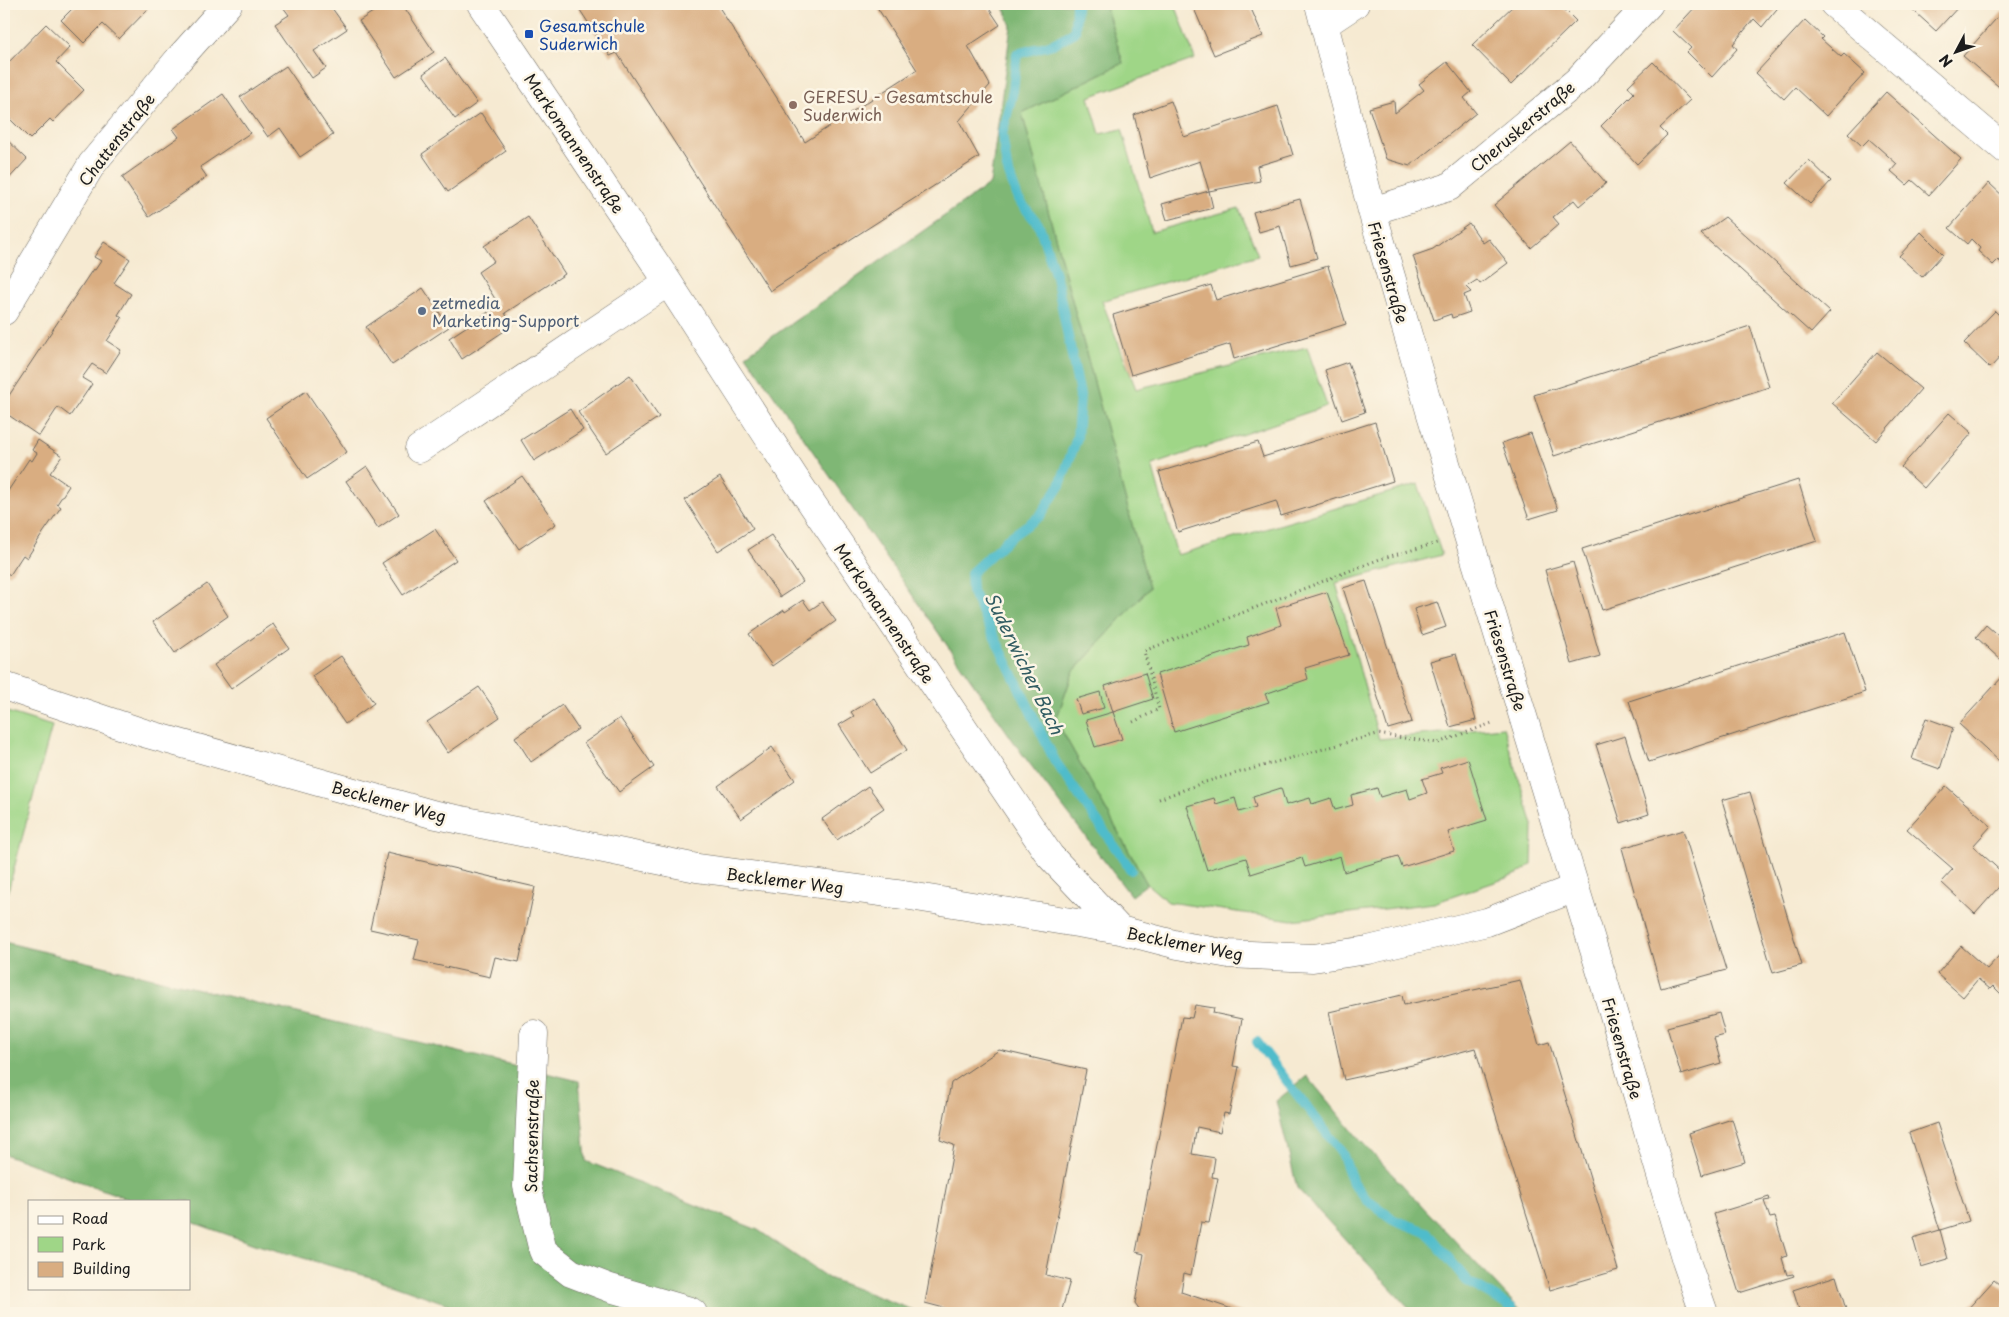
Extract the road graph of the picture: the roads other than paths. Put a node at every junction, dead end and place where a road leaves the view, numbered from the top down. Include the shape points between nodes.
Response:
1 (228, 4) edge
2 (481, 4) edge
3 (1355, 4) edge
4 (1649, 4) edge
5 (1834, 4) edge
6 (1322, 14) edge
7 (2005, 149) edge
8 (1372, 211) junction
9 (668, 282) junction
10 (4, 310) edge
11 (419, 449) dead end
12 (4, 686) edge
13 (1576, 888) junction
14 (1120, 930) junction
15 (534, 1034) dead end
16 (693, 1313) edge
17 (1704, 1313) edge

1 - 10 street, Chattenstraße via 92,164
2 - 9 street, Markomannenstraße
3 - 6 street
4 - 8 street, Cheruskerstraße via 1577,81 1449,187
5 - 7 street
6 - 8 street, Friesenstraße
8 - 13 street, Friesenstraße
9 - 11 street
9 - 14 street, Markomannenstraße via 794,477 1050,856
12 - 14 street, Becklemer Weg via 144,733 432,814 697,868 904,895
13 - 14 street, Becklemer Weg via 1487,922 1368,950 1313,958 1229,954
13 - 17 street, Friesenstraße
15 - 16 street, Sachsenstraße via 527,1186 543,1251 571,1273

